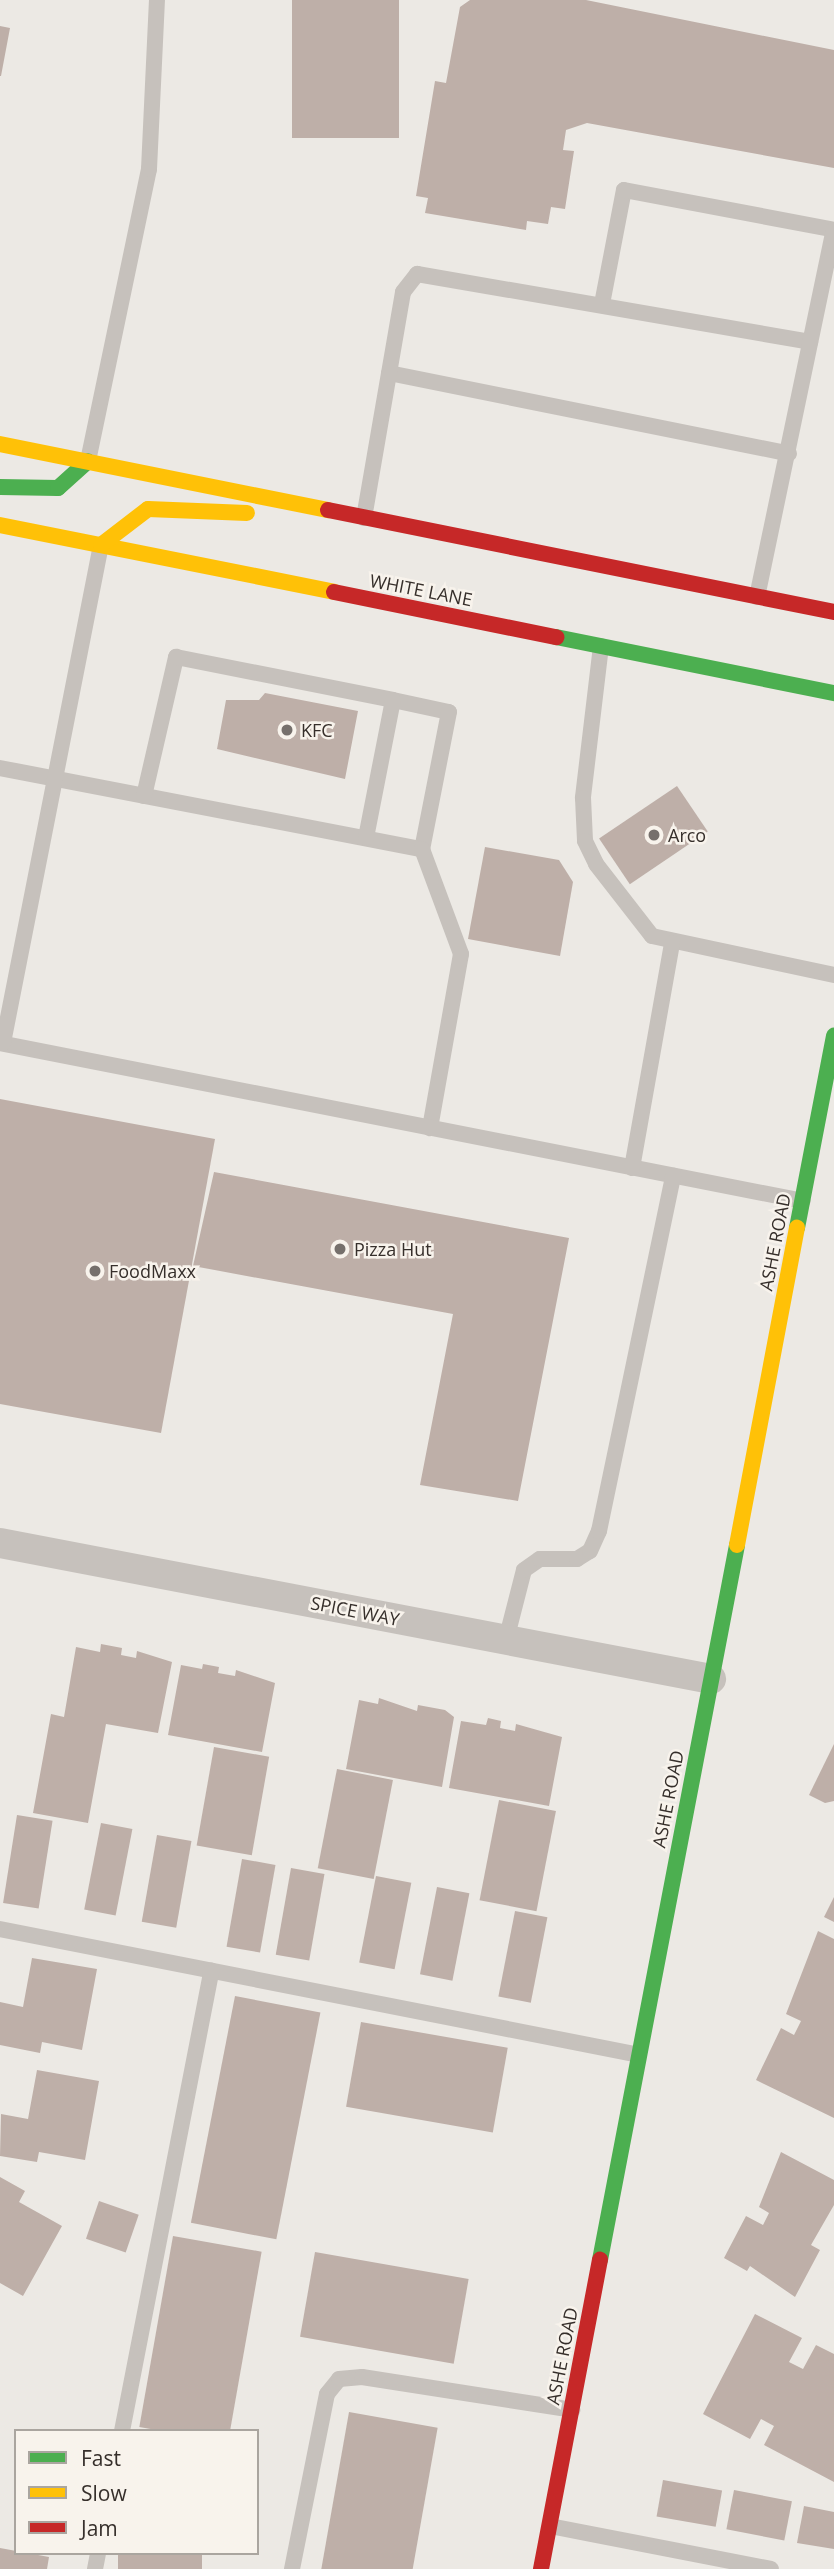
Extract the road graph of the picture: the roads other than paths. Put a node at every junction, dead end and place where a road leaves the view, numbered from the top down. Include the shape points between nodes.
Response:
1 (157, 0) edge
2 (832, 230) edge
3 (602, 304) junction
4 (810, 342) junction
5 (389, 373) junction
6 (0, 444) edge
7 (789, 454) junction
8 (88, 461) junction
9 (0, 487) edge
10 (364, 518) junction
11 (0, 525) edge
12 (101, 545) junction
13 (757, 597) junction
14 (834, 612) edge
15 (601, 646) junction
16 (834, 693) edge
17 (393, 700) junction
18 (0, 768) edge
19 (55, 779) junction
20 (145, 796) junction
21 (366, 837) junction
22 (422, 849) junction
23 (672, 944) junction
24 (834, 975) edge
25 (834, 1036) edge
26 (2, 1043) edge
27 (430, 1128) junction
28 (632, 1168) junction
29 (673, 1176) junction
30 (803, 1201) junction
31 (0, 1543) edge
32 (506, 1640) junction
33 (711, 1679) junction
34 (0, 1929) edge
35 (211, 1971) junction
36 (639, 2055) junction
37 (572, 2410) junction
38 (122, 2429) edge
39 (550, 2526) junction
40 (292, 2569) edge
41 (541, 2569) edge
42 (771, 2569) edge

1 - 8 lane via 149,169
2 - 3 lane via 624,190
2 - 4 lane
3 - 4 lane
3 - 5 lane via 417,274 402,292
4 - 7 lane
5 - 7 lane
5 - 10 lane
6 - 8 main road
7 - 13 lane
8 - 9 main road via 58,488
8 - 10 main road
10 - 12 main road via 148,509
10 - 13 main road
11 - 12 main road, WHITE LANE
12 - 15 main road, WHITE LANE
12 - 19 lane
13 - 14 main road
15 - 16 main road, WHITE LANE
15 - 23 lane via 583,798 585,841 652,936
17 - 20 lane via 176,657
17 - 21 lane
17 - 22 lane via 449,712
18 - 19 lane
19 - 20 lane
19 - 26 lane
20 - 21 lane
21 - 22 lane
22 - 27 lane via 461,954
23 - 24 lane
23 - 28 lane
25 - 30 main road, ASHE ROAD
26 - 27 lane
27 - 28 lane
28 - 29 lane
29 - 30 lane
29 - 32 lane via 599,1531 590,1551 577,1559 540,1559 524,1570
30 - 33 main road, ASHE ROAD
31 - 32 street, SPICE WAY
32 - 33 street, SPICE WAY
33 - 36 main road, ASHE ROAD
34 - 35 lane
35 - 36 lane
35 - 38 lane
36 - 37 main road, ASHE ROAD
37 - 39 main road, ASHE ROAD
37 - 40 lane via 362,2377 339,2379 327,2394
39 - 41 main road, ASHE ROAD
39 - 42 lane

